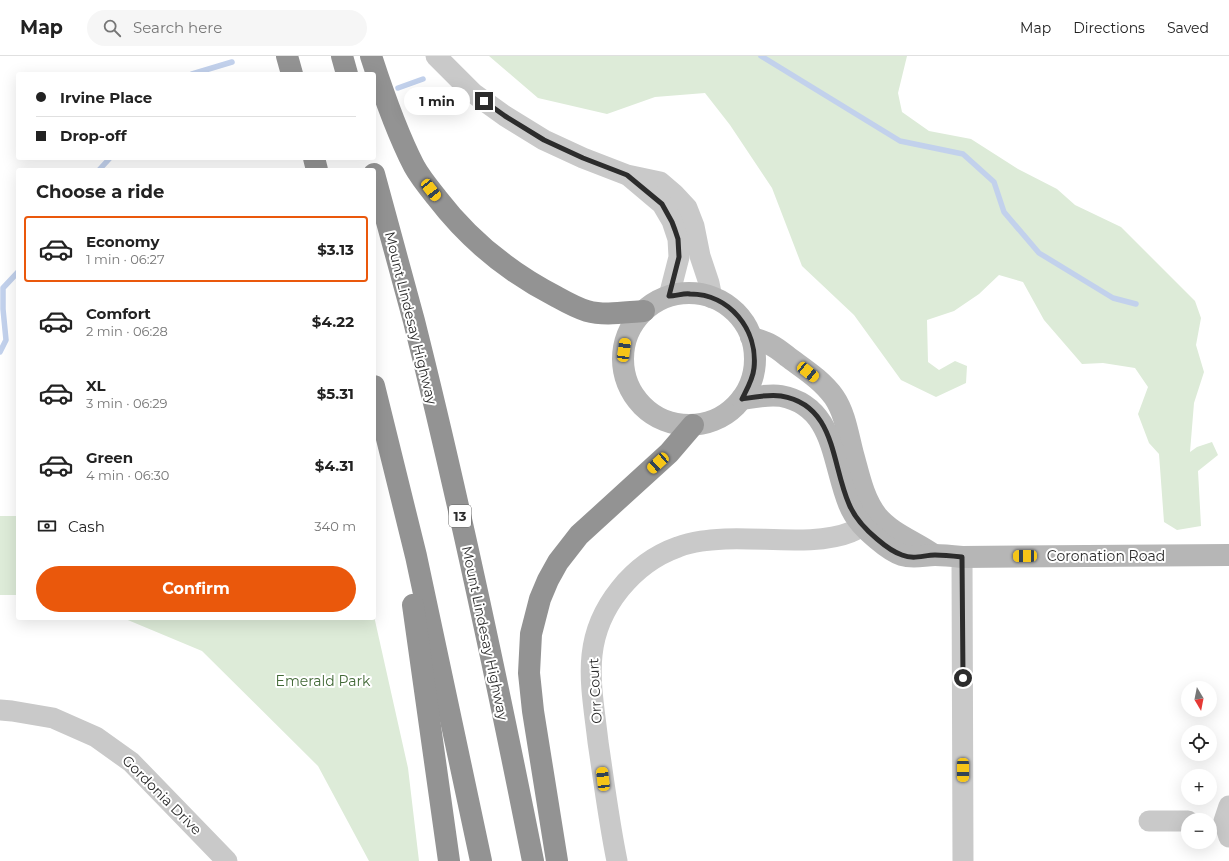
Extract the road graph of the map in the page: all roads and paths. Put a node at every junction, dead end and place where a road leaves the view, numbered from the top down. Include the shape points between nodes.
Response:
1 (287, 56) edge
2 (342, 56) edge
3 (371, 56) edge
4 (436, 56) edge
5 (291, 72) edge
6 (346, 72) edge
7 (627, 175) junction
8 (376, 181) edge
9 (669, 296) junction
10 (712, 298) junction
11 (644, 311) junction
12 (751, 337) junction
13 (376, 394) edge
14 (742, 399) junction
15 (693, 425) junction
16 (870, 521) junction
17 (1229, 555) edge
18 (416, 556) junction
19 (962, 557) junction
20 (0, 710) edge
21 (1181, 821) edge
22 (1150, 822) dead end
23 (227, 861) edge
24 (449, 861) edge
25 (480, 861) edge
26 (533, 861) edge
27 (557, 861) edge
28 (617, 861) edge
29 (963, 861) edge

1 - 5 highway
2 - 6 highway
3 - 11 highway via 389,109 415,167 452,217 474,241 536,287 586,311 602,314
4 - 7 street via 473,93 544,140
7 - 9 street via 662,204 678,239 679,257
7 - 10 street via 660,182 687,208
8 - 26 highway, Mount Lindesay Highway / 13 via 414,321 450,474 500,695
9 - 10 street via 691,294
9 - 11 street
10 - 12 street via 729,307 742,320
11 - 15 street via 632,325 625,341 622,359 625,377 643,408 658,418 675,424
12 - 14 street via 755,353 754,369
12 - 16 street, Coronation Road via 772,345 824,386 834,397 845,422 861,484 867,497
13 - 18 highway
14 - 15 street via 729,412 712,421
14 - 16 street, Coronation Road via 779,395 795,399 819,416 826,430 849,506
15 - 27 highway via 669,453 579,535 558,562 540,599 531,634 528,673
16 - 19 street, Coronation Road via 896,532 934,555
16 - 28 street, Orr Court via 850,532 832,537 698,541 656,556 619,589 604,612 592,654 594,708 609,822
17 - 19 street, Coronation Road
18 - 24 highway via 413,609
18 - 25 highway
19 - 29 street
20 - 23 street, Gordonia Drive via 54,718 96,737 131,762
21 - 22 street

